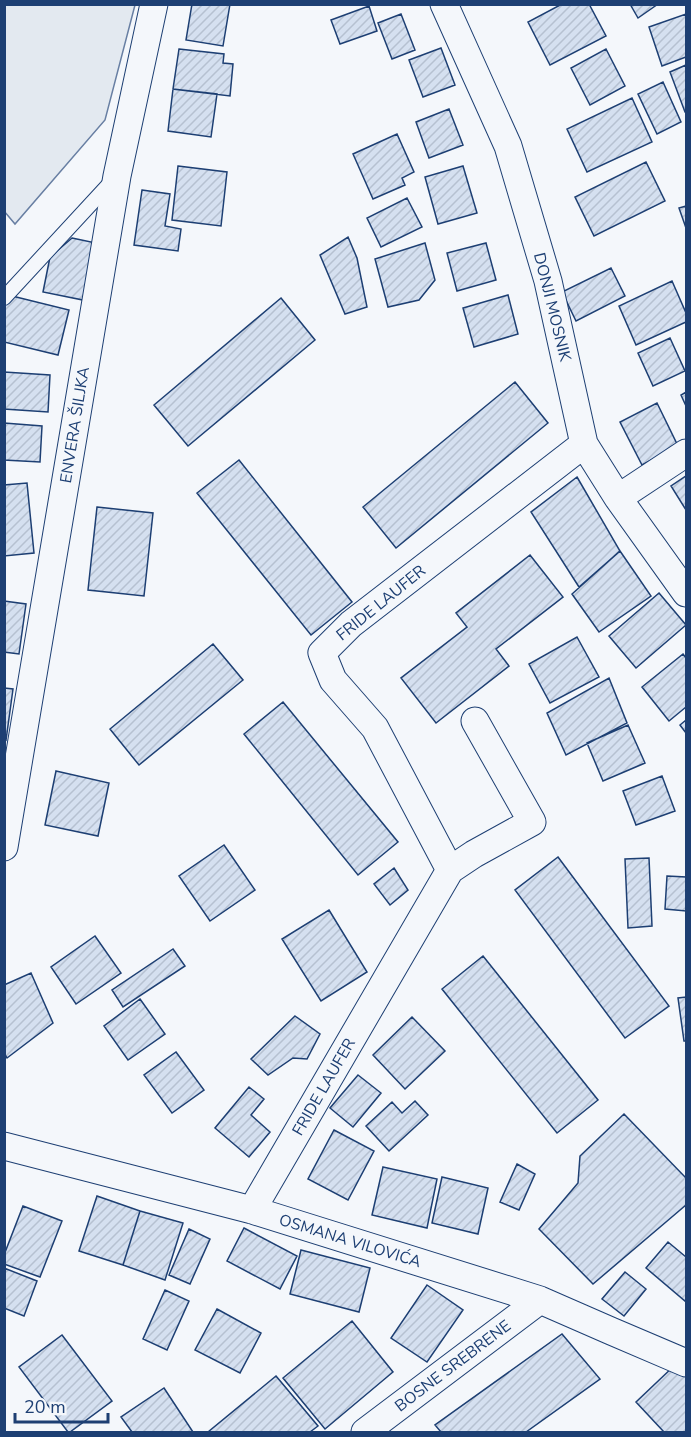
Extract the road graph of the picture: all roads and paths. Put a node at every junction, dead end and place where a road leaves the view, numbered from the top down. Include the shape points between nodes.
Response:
1 (154, 4) edge
2 (444, 4) edge
3 (117, 176) junction
4 (4, 298) edge
5 (584, 444) junction
6 (687, 453) edge
7 (618, 498) junction
8 (687, 593) edge
9 (475, 721) dead end
10 (9, 794) edge
11 (4, 847) edge
12 (450, 870) junction
13 (4, 1146) edge
14 (252, 1210) junction
15 (540, 1300) junction
16 (687, 1363) edge
17 (365, 1432) edge

1 - 3 street, ENVERA ŠILJKA
2 - 5 street, DONJI MOSNIK via 508,146 548,281
3 - 4 lane
3 - 10 street, ENVERA ŠILJKA
5 - 7 street, DONJI MOSNIK
5 - 12 street, FRIDE LAUFER via 351,624 322,653 333,680 375,728
6 - 7 street
7 - 8 street, DONJI MOSNIK
9 - 12 street, FRIDE LAUFER via 532,822
10 - 11 street, ENVERA ŠILJKA
12 - 14 street, FRIDE LAUFER
13 - 14 street, OSMANA VILOVIĆA
14 - 15 street, OSMANA VILOVIĆA
15 - 16 street, OSMANA VILOVIĆA
15 - 17 street, BOSNE SREBRENE

